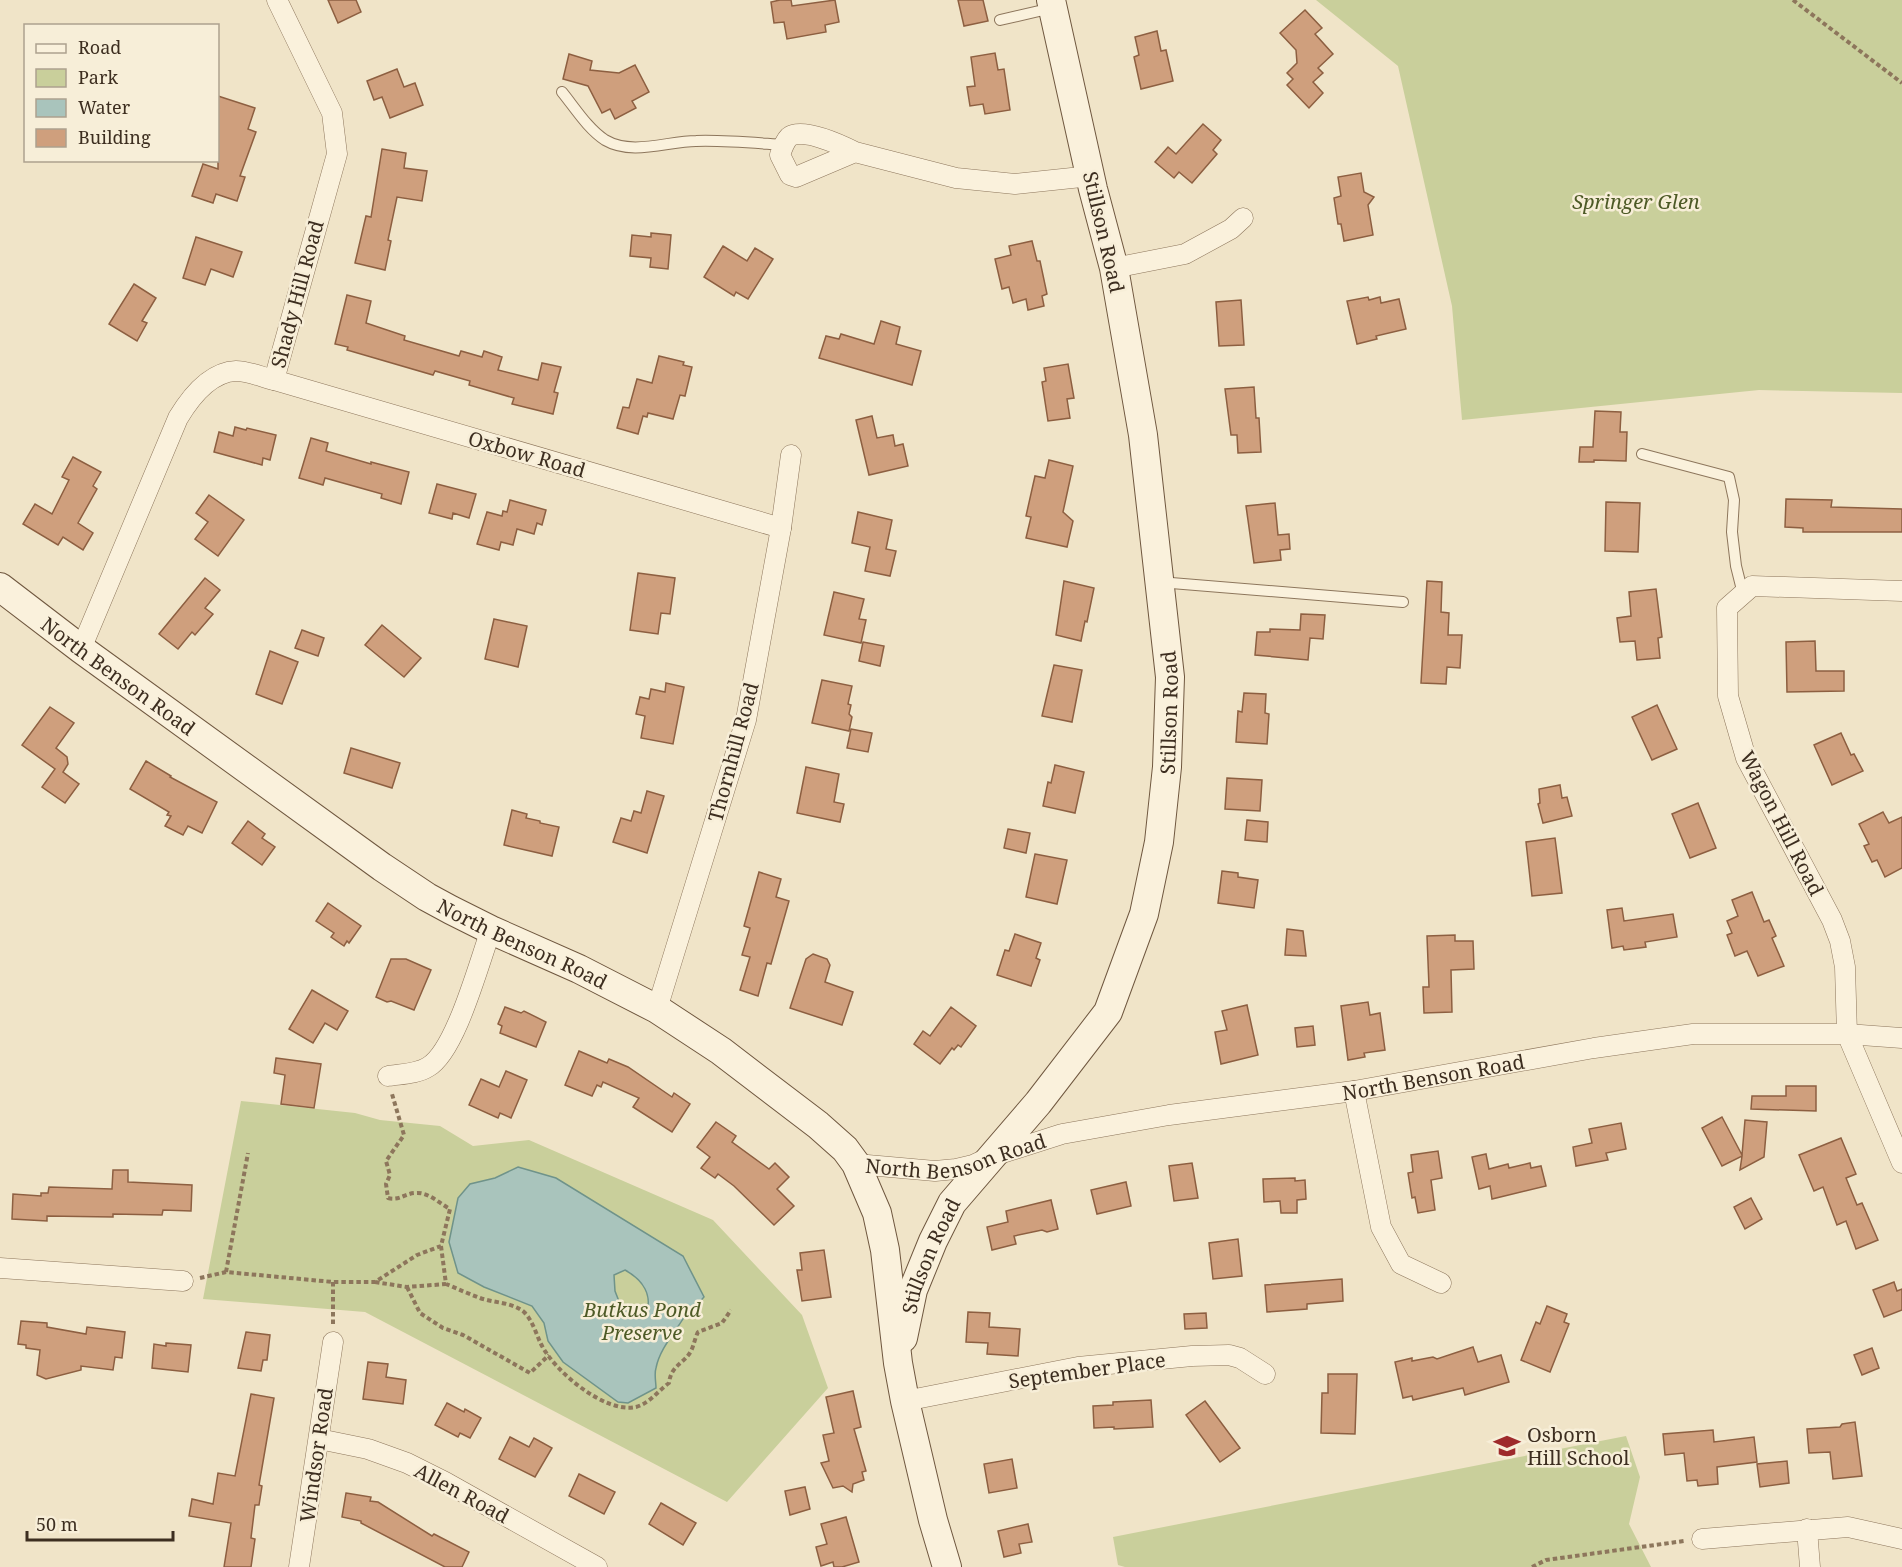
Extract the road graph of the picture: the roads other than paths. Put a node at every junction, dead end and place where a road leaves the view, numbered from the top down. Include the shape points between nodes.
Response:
1 (277, 0) edge
2 (1052, 4) edge
3 (1000, 20) dead end
4 (562, 92) dead end
5 (784, 145) junction
6 (855, 152) junction
7 (1091, 176) junction
8 (1243, 218) dead end
9 (1114, 268) junction
10 (274, 380) junction
11 (1642, 454) dead end
12 (791, 455) dead end
13 (781, 528) junction
14 (1159, 582) junction
15 (0, 587) edge
16 (1748, 590) junction
17 (1902, 591) edge
18 (1403, 602) dead end
19 (81, 650) junction
20 (490, 930) junction
21 (657, 1009) junction
22 (1847, 1034) junction
23 (1902, 1038) edge
24 (388, 1076) road end
25 (1354, 1091) junction
26 (990, 1157) junction
27 (1902, 1163) edge
28 (856, 1164) junction
29 (0, 1268) edge
30 (183, 1281) road end
31 (1441, 1283) dead end
32 (333, 1342) road end
33 (898, 1363) junction
34 (1265, 1374) dead end
35 (905, 1401) junction
36 (319, 1439) junction
37 (1807, 1529) junction
38 (1702, 1539) road end
39 (1902, 1539) edge
40 (299, 1567) edge
41 (597, 1567) edge
42 (947, 1567) edge
43 (1810, 1567) edge

1 - 10 street, Shady Hill Road via 332,113 337,154
2 - 3 lane
2 - 7 main road, Stillson Road
4 - 5 lane via 591,127 615,144 633,147 696,141
5 - 6 street via 789,137 799,133
5 - 6 street via 780,155 783,165 796,177
6 - 7 street via 956,178 1015,184
7 - 9 main road, Stillson Road
8 - 9 street via 1231,229 1185,254
9 - 14 main road, Stillson Road via 1143,435
10 - 13 street, Oxbow Road
10 - 19 street, Shady Hill Road via 236,371 227,373 187,401
11 - 16 lane via 1729,477 1734,500 1736,566
12 - 13 street, Thornhill Road
13 - 21 street, Thornhill Road via 746,720
14 - 18 lane
14 - 26 main road, Stillson Road via 1170,677 1167,766 1144,914 1108,1012 1038,1103
15 - 19 main road, North Benson Road
16 - 17 street
16 - 22 street, Wagon Hill Road via 1727,608 1728,696 1746,758 1840,941 1845,967
19 - 20 main road, North Benson Road via 382,867 427,897
20 - 21 main road, North Benson Road
20 - 24 street via 445,1050 429,1067
21 - 28 main road, North Benson Road via 721,1051 818,1125
22 - 23 street, North Benson Road
22 - 25 street, North Benson Road via 1693,1034
22 - 27 street
25 - 26 street, North Benson Road via 1169,1115 1062,1134
25 - 31 street via 1381,1227 1401,1264
26 - 28 street, North Benson Road via 974,1165 935,1171
26 - 33 main road, Stillson Road via 952,1203 933,1240 913,1290
28 - 33 main road, Stillson Road via 877,1213 883,1240
29 - 30 street
32 - 36 street, Windsor Road
33 - 35 main road, Stillson Road
34 - 35 street, September Place via 1229,1355 1192,1356 1078,1367
35 - 42 main road, Stillson Road
36 - 40 street, Windsor Road
36 - 41 street, Allen Road via 368,1449 406,1463
37 - 38 street
37 - 39 street via 1848,1527
37 - 43 street

